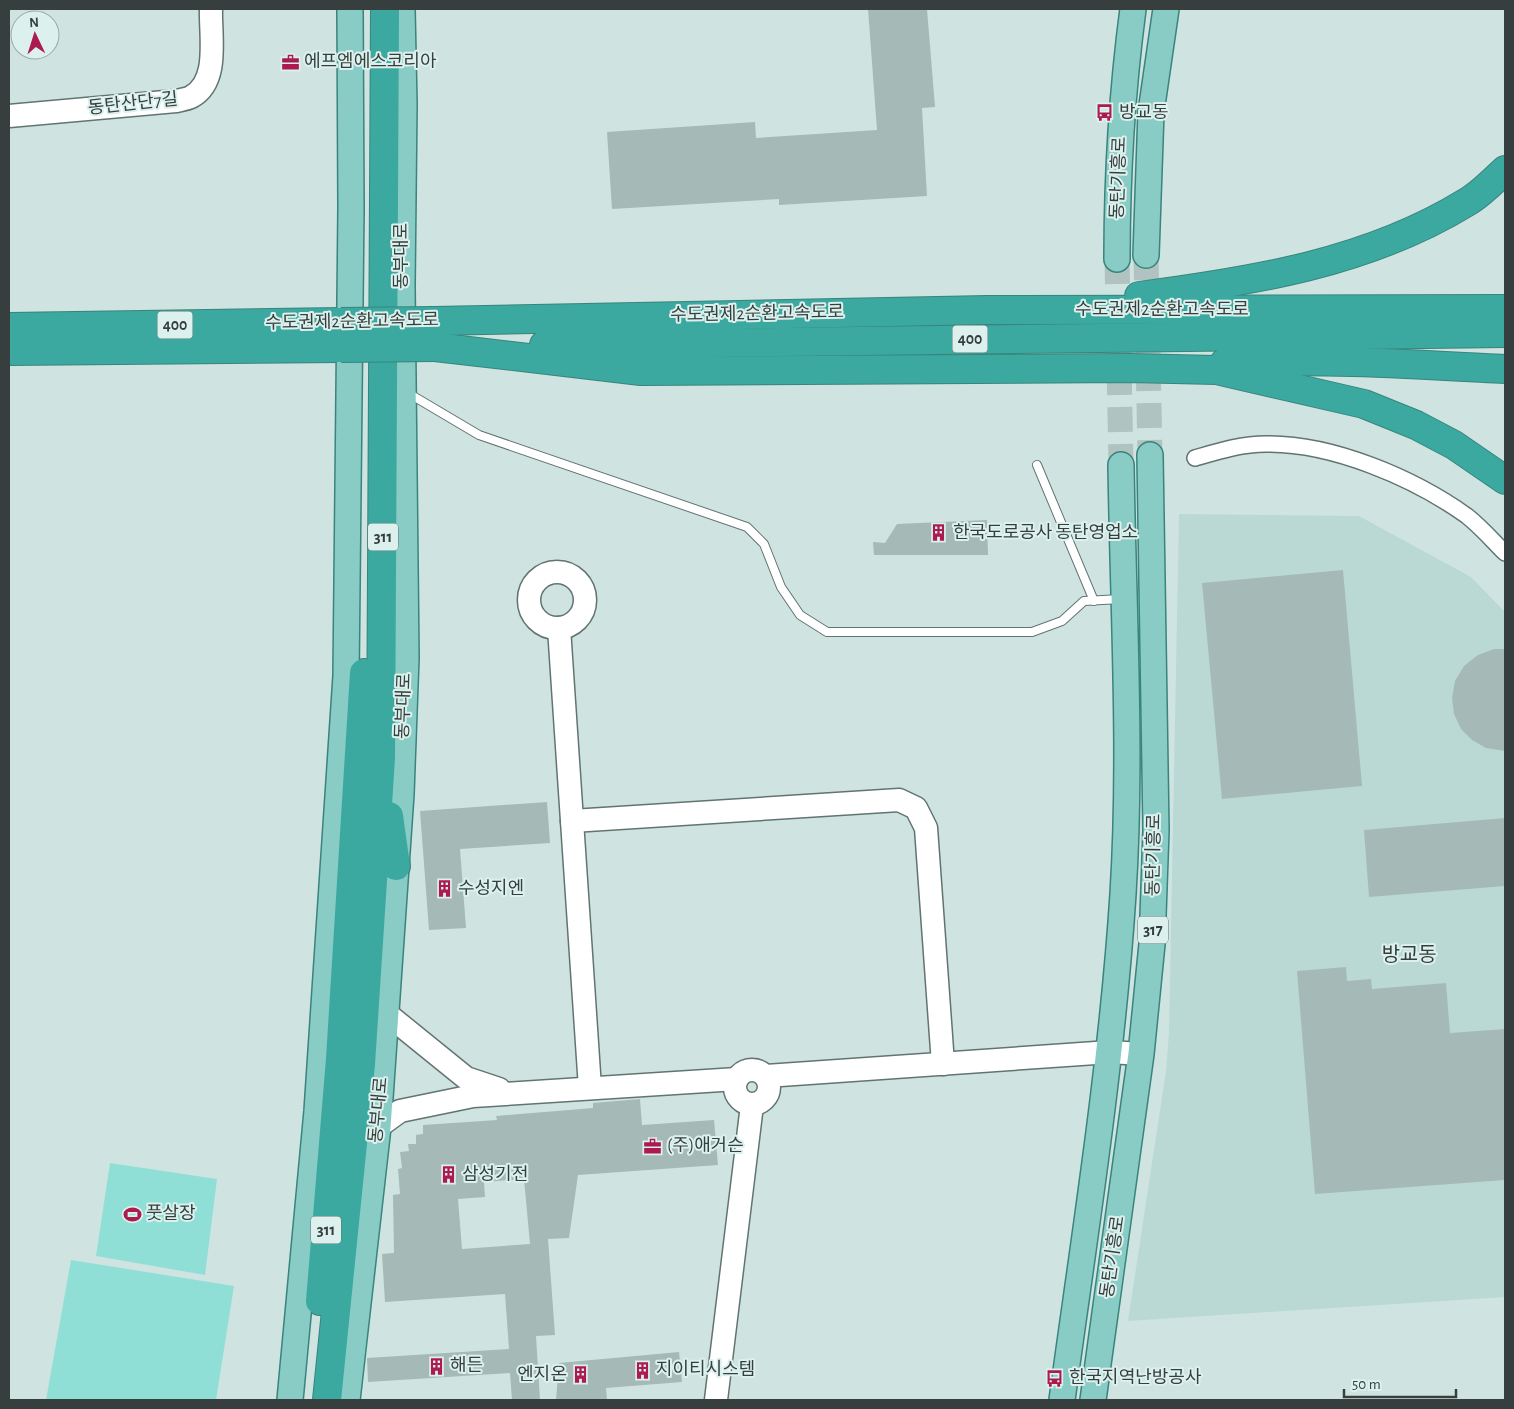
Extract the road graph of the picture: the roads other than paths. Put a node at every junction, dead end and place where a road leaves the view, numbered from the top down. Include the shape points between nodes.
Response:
1 (211, 9) edge
2 (350, 9) edge
3 (369, 9) edge
4 (1133, 9) edge
5 (1166, 9) edge
6 (400, 13) edge
7 (9, 116) edge
8 (1505, 170) edge
9 (1505, 175) edge
10 (1469, 202) junction
11 (1146, 255) tunnel mouth
12 (1117, 259) tunnel mouth
13 (1505, 309) edge
14 (987, 310) junction
15 (9, 328) edge
16 (1505, 333) edge
17 (434, 334) junction
18 (341, 335) junction
19 (9, 352) edge
20 (1130, 368) junction
21 (1505, 369) edge
22 (403, 390) junction
23 (1150, 455) tunnel mouth
24 (1195, 458) dead end
25 (1037, 465) dead end
26 (1121, 465) tunnel mouth
27 (1505, 480) edge
28 (1505, 554) edge
29 (1123, 599) junction
30 (1094, 601) junction
31 (559, 628) dead end
32 (361, 721) junction
33 (380, 758) junction
34 (572, 820) junction
35 (396, 866) junction
36 (387, 1014) junction
37 (1110, 1052) junction
38 (1142, 1054) junction
39 (943, 1064) junction
40 (766, 1076) junction
41 (737, 1079) junction
42 (590, 1088) junction
43 (515, 1093) junction
44 (752, 1105) junction
45 (317, 1111) junction
46 (378, 1127) junction
47 (290, 1400) edge
48 (308, 1400) edge
49 (327, 1400) edge
50 (347, 1400) edge
51 (716, 1400) edge
52 (1062, 1400) edge
53 (1093, 1400) edge

1 - 7 street, 동탄산단7길 via 210,71 204,86 191,97
2 - 45 main road via 352,208 346,676
3 - 32 highway, 동부대로 / 311 via 366,633
4 - 12 main road, 동탄기흥로 via 1120,144
5 - 11 main road, 동탄기흥로 via 1151,112
6 - 22 main road, 동부대로 via 404,104
6 - 33 highway, 동부대로 / 311
8 - 10 highway
9 - 10 highway
10 - 14 highway via 1364,251 1280,274 1143,295
13 - 14 highway, 수도권제2순환고속도로 / 400
14 - 17 highway, 수도권제2순환고속도로 / 400
15 - 18 highway, 수도권제2순환고속도로 / 400
16 - 17 highway, 수도권제2순환고속도로 / 400
17 - 18 highway, 수도권제2순환고속도로 / 400, bridge
17 - 20 highway via 642,371
18 - 19 highway, 수도권제2순환고속도로 / 400
20 - 21 highway via 1286,360
20 - 27 highway via 1216,370 1364,404 1454,444
22 - 30 lane via 479,435 747,527 764,544 781,587 800,615 827,632 1032,632 1062,621 1084,601
22 - 35 main road, 동부대로 via 406,658
23 - 38 main road, 동탄기흥로 / 317 via 1156,830 1152,944
24 - 28 street via 1230,447 1266,444 1320,449 1364,463 1420,488 1468,517
25 - 30 lane
26 - 29 main road, 동탄기흥로 / 317
29 - 30 lane
29 - 37 main road, 동탄기흥로 / 317 via 1126,836
31 - 34 street
32 - 45 highway via 337,873 330,1015
32 - 48 highway, 동부대로 / 311 via 340,1069
33 - 35 highway
33 - 49 highway, 동부대로 / 311 via 362,1064
34 - 39 street via 900,800 916,808 926,828
34 - 42 street
35 - 36 main road, 동부대로
36 - 43 street via 466,1078
36 - 46 main road, 동부대로
37 - 38 street
37 - 39 street
37 - 52 main road, 동탄기흥로 / 317
38 - 53 main road, 동탄기흥로 / 317
39 - 40 street
40 - 41 street via 751,1070
40 - 44 street via 770,1087 767,1097
41 - 42 street
41 - 44 street via 738,1097
42 - 43 street
43 - 46 street via 431,1104 400,1112
44 - 51 street
45 - 47 main road
46 - 50 main road, 동부대로

